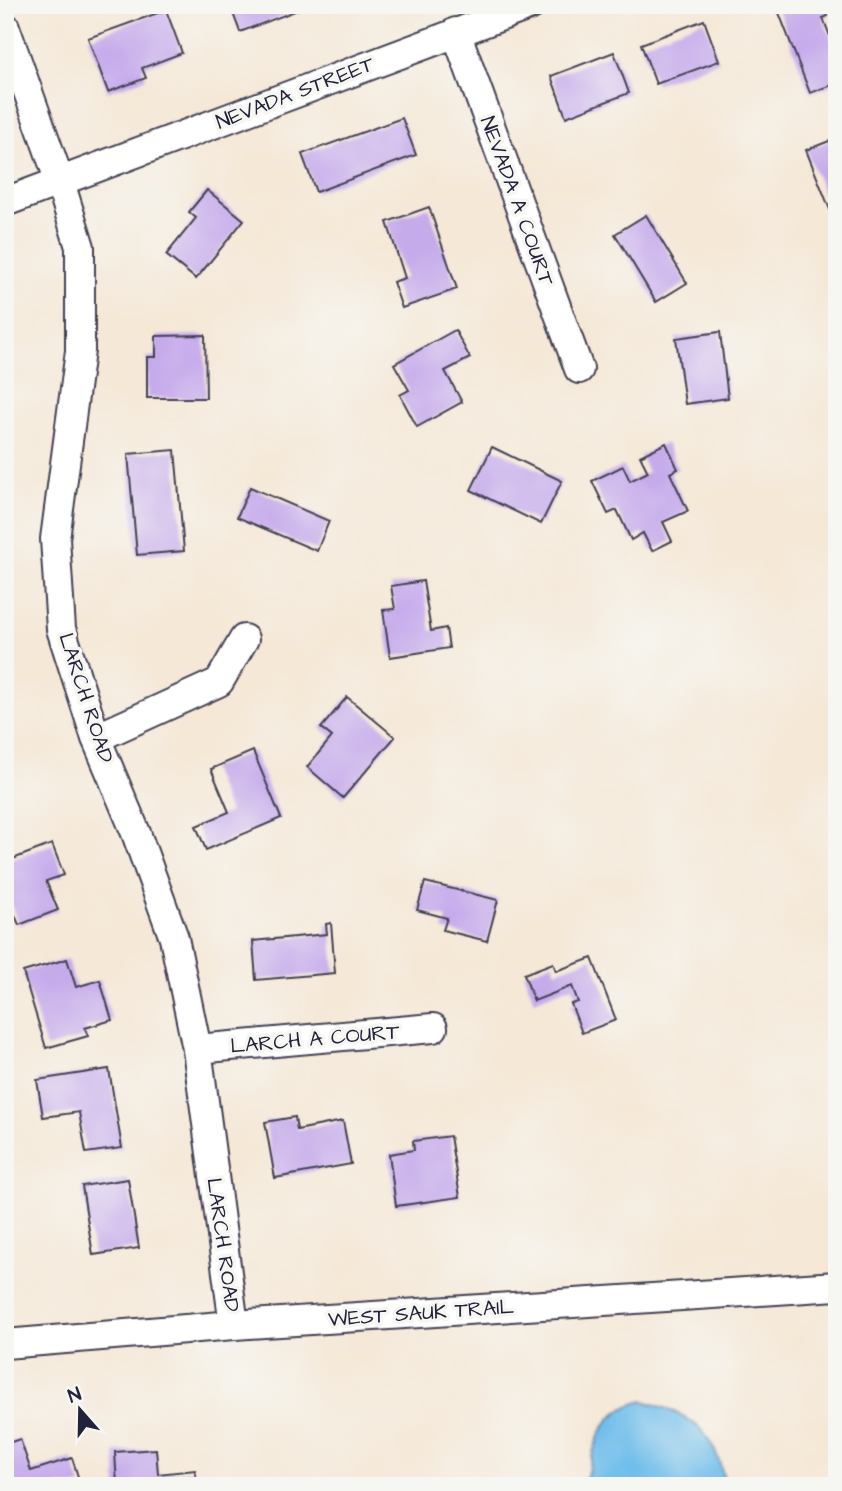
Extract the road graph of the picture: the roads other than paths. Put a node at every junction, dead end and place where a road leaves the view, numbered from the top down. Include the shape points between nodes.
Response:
1 (531, 5) edge
2 (5, 27) edge
3 (456, 32) junction
4 (60, 182) junction
5 (5, 202) edge
6 (579, 369) dead end
7 (244, 639) dead end
8 (96, 738) junction
9 (433, 1028) dead end
10 (197, 1049) junction
11 (837, 1286) edge
12 (234, 1325) junction
13 (5, 1344) edge

1 - 3 street, NEVADA STREET
2 - 4 street, LARCH ROAD
3 - 4 street, NEVADA STREET
3 - 6 street, NEVADA A COURT
4 - 5 street, NEVADA STREET
4 - 8 street, LARCH ROAD via 80,247 80,351 55,539 61,629
7 - 8 street via 219,682
8 - 10 street, LARCH ROAD via 174,938
9 - 10 street, LARCH A COURT
10 - 12 street, LARCH ROAD
11 - 12 street, WEST SAUK TRAIL
12 - 13 street, WEST SAUK TRAIL

